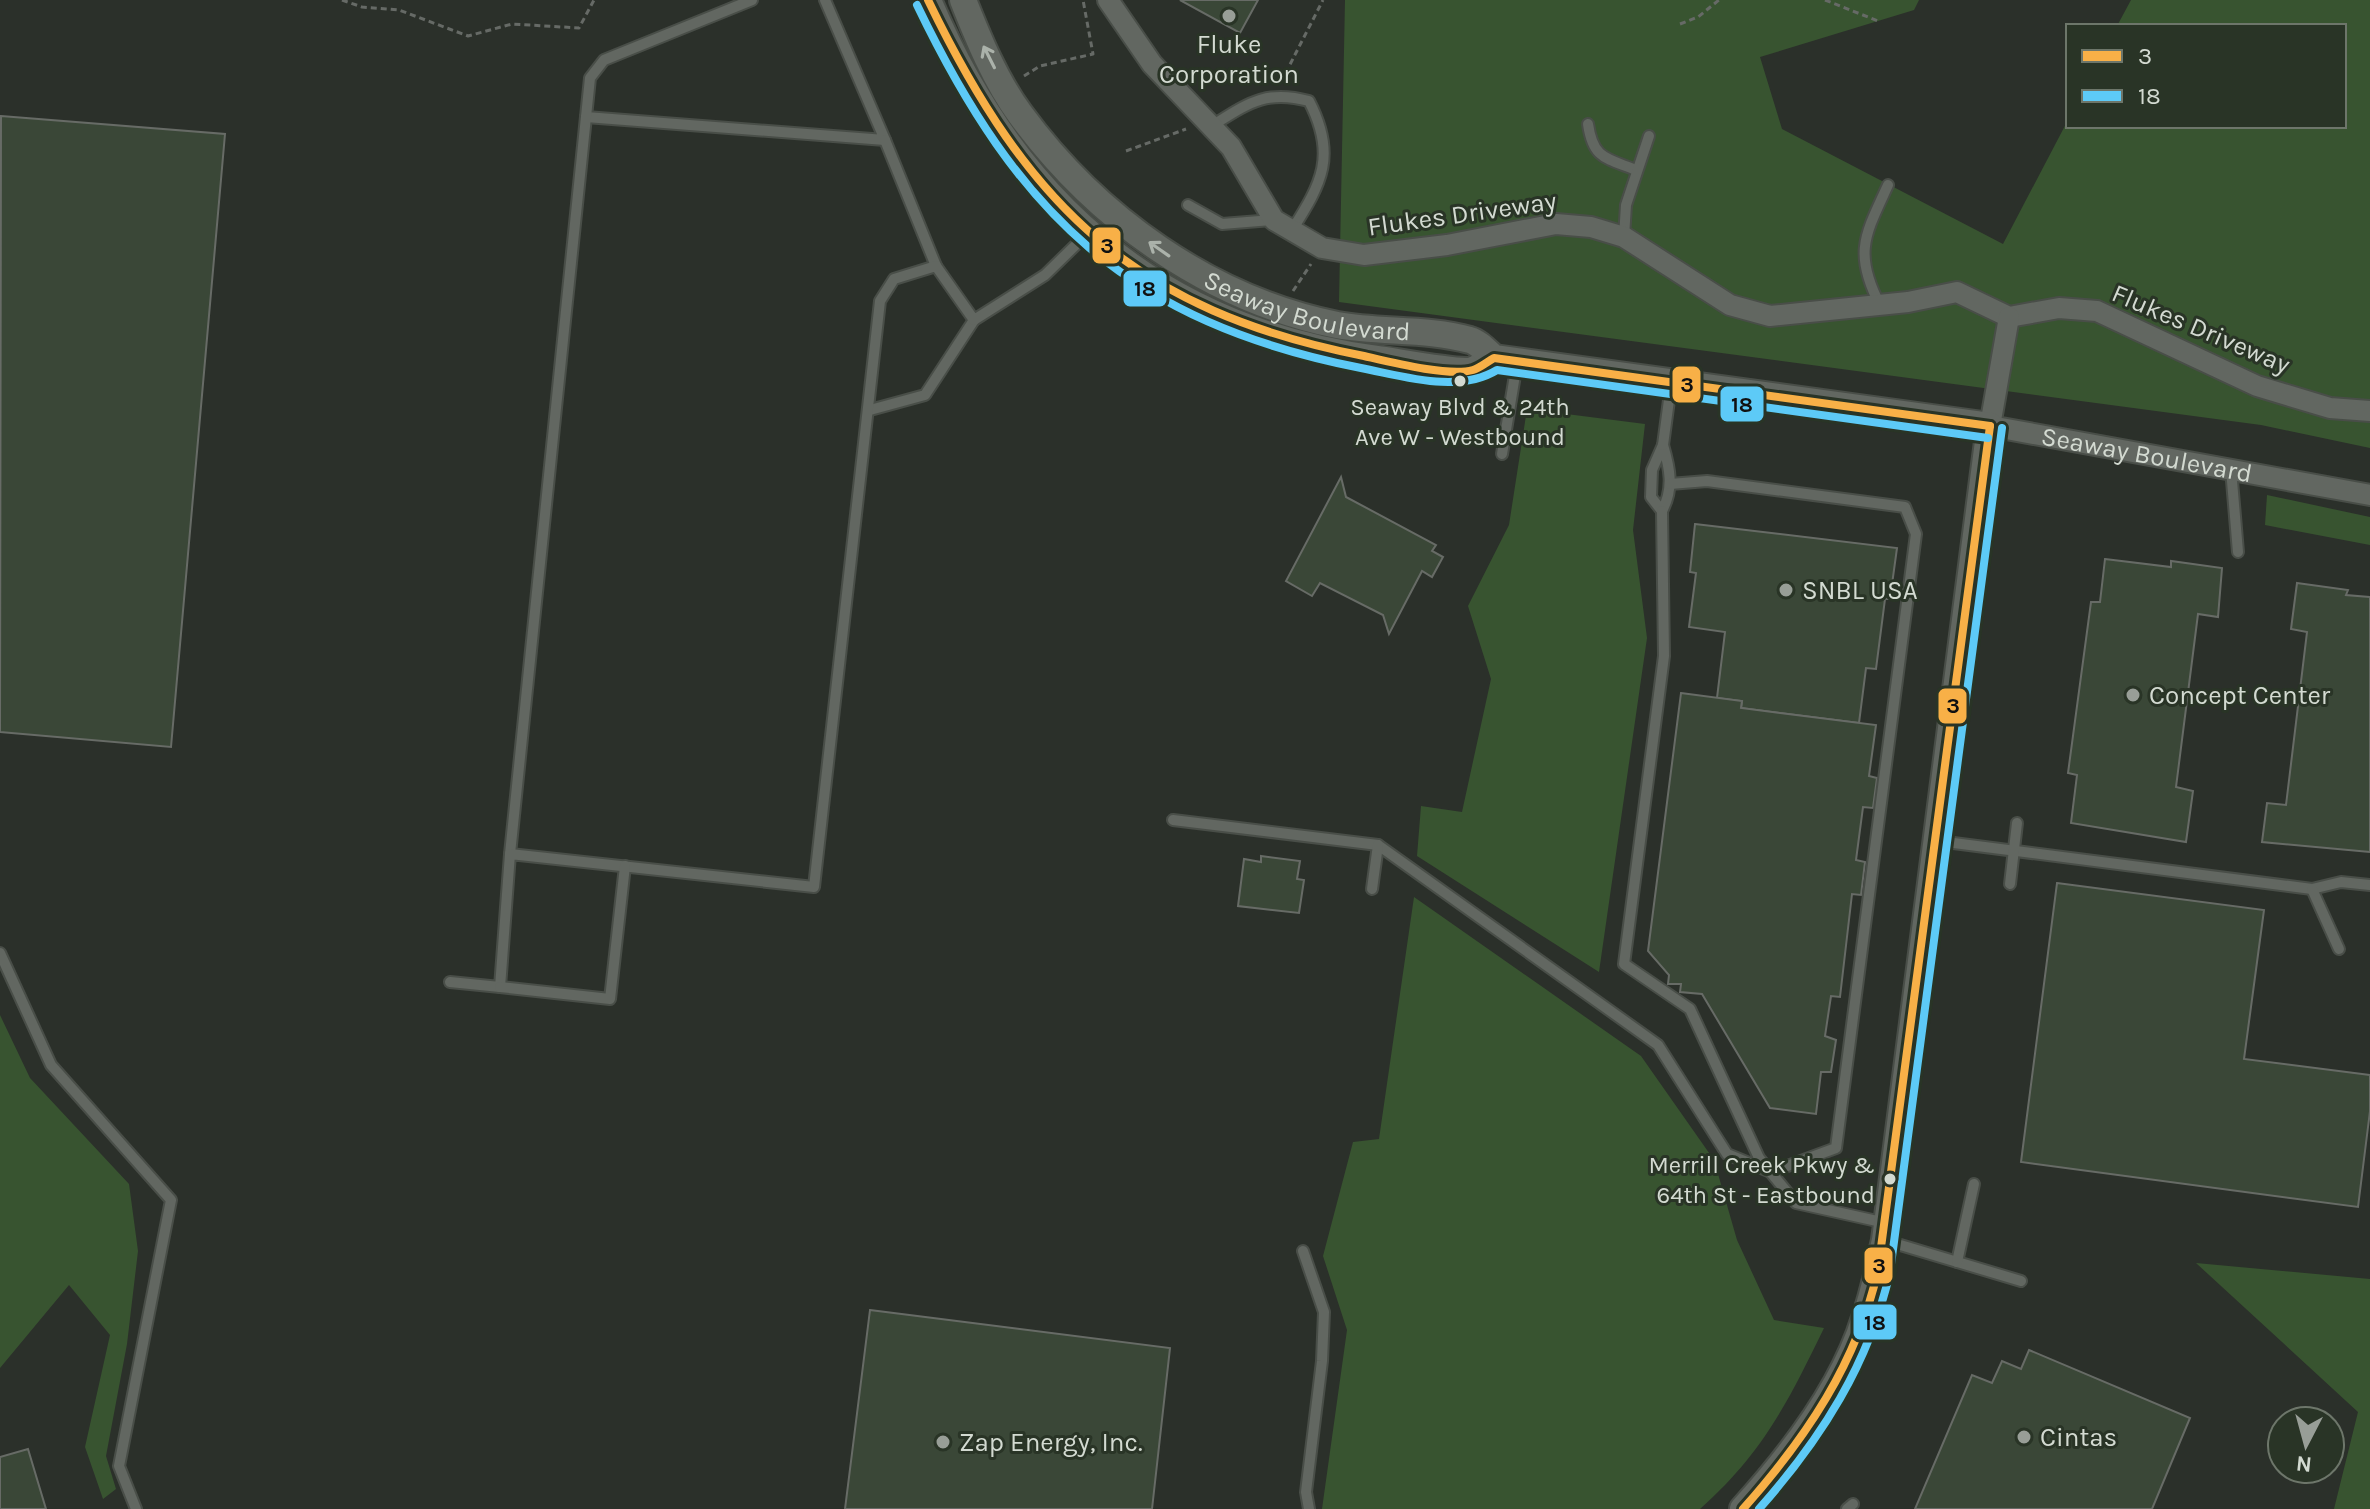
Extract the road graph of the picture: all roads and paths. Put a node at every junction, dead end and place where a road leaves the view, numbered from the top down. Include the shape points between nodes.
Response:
1 (342, 0) edge
2 (594, 0) edge
3 (752, 0) edge
4 (825, 0) edge
5 (928, 0) edge
6 (963, 0) edge
7 (1083, 0) edge
8 (1108, 0) edge
9 (1323, 0) edge
10 (1719, 0) edge
11 (1825, 0) edge
12 (1878, 21) dead end
13 (1680, 24) dead end
14 (1004, 88) junction
15 (1282, 94) junction
16 (586, 117) junction
17 (1204, 121) junction
18 (1588, 124) dead end
19 (1649, 136) dead end
20 (885, 140) junction
21 (1126, 151) dead end
22 (1636, 170) junction
23 (1888, 185) dead end
24 (1188, 205) dead end
25 (1108, 211) junction
26 (1283, 225) junction
27 (1088, 232) junction
28 (1624, 237) junction
29 (1322, 248) junction
30 (936, 266) junction
31 (1880, 305) junction
32 (1281, 309) junction
33 (2009, 317) junction
34 (974, 320) junction
35 (1506, 360) junction
36 (1671, 383) junction
37 (870, 410) junction
38 (2370, 411) edge
39 (1990, 426) junction
40 (1663, 445) junction
41 (1502, 454) dead end
42 (2231, 469) junction
43 (1670, 484) junction
44 (2370, 495) edge
45 (1662, 511) junction
46 (2238, 552) dead end
47 (1173, 820) dead end
48 (2017, 823) dead end
49 (1937, 840) junction
50 (1378, 845) junction
51 (2014, 851) junction
52 (510, 854) junction
53 (625, 866) junction
54 (2010, 884) dead end
55 (2370, 885) edge
56 (1372, 889) dead end
57 (2312, 889) junction
58 (2339, 949) dead end
59 (0, 953) edge
60 (450, 982) dead end
61 (500, 987) junction
62 (1771, 1172) junction
63 (1974, 1184) dead end
64 (1886, 1232) junction
65 (1303, 1251) dead end
66 (1957, 1262) junction
67 (2021, 1281) dead end
68 (1746, 1508) edge
69 (136, 1509) edge
70 (1309, 1509) edge

1 - 2 path via 399,10 468,36 512,24 579,28
3 - 16 lane via 604,60 590,78
4 - 20 lane
5 - 27 street, Seaway Boulevard via 991,123 1045,191
14 -> 6 street, Seaway Boulevard
7 - 14 path via 1093,54 1040,66
8 - 17 street, Flukes Driveway via 1152,64
9 - 15 path via 1281,78
10 - 13 path
11 - 12 path
14 - 25 street, Seaway Boulevard via 1062,167
15 - 17 lane
15 - 26 lane via 1309,101 1322,125 1325,156 1318,189
16 - 20 lane
16 - 52 lane
17 - 21 path
17 - 26 street, Flukes Driveway via 1231,147
18 - 22 lane via 1599,155
19 - 22 lane
20 - 30 lane
22 - 28 lane
23 - 31 lane via 1866,233 1862,258
24 - 26 lane via 1222,224
25 - 27 lane
32 -> 25 street, Seaway Boulevard via 1174,259
26 - 29 street, Flukes Driveway
27 - 34 lane via 1045,275
27 - 35 street, Seaway Boulevard via 1162,286 1266,334 1333,353 1470,371
28 - 29 street, Flukes Driveway via 1556,224 1364,255
28 - 31 street, Flukes Driveway via 1730,305 1770,316
29 - 32 path
30 - 34 lane
30 - 37 lane via 894,279 880,301
31 - 33 street, Flukes Driveway via 1957,292
32 - 35 street, Seaway Boulevard via 1337,325 1472,340
33 - 38 street, Flukes Driveway via 2059,308 2097,311 2257,386 2330,408
33 - 39 street
34 - 37 lane via 925,395
35 - 36 street, Seaway Boulevard
35 - 41 lane
36 - 39 street, Seaway Boulevard
36 - 40 lane
37 - 53 lane via 814,887
39 - 42 street, Seaway Boulevard
39 - 49 street
40 - 43 lane
40 - 45 lane via 1652,470 1651,497
42 - 44 street, Seaway Boulevard
42 - 46 lane
43 - 45 lane
43 - 62 lane via 1707,481 1905,507 1916,534 1836,1148
45 - 62 lane via 1664,656 1624,964 1690,1009 1759,1158
47 - 50 lane
48 - 51 lane
49 - 51 lane
49 - 64 street
50 - 56 lane
50 - 62 lane via 1658,1045 1727,1154
51 - 54 lane
51 - 57 lane
52 - 53 lane
52 - 61 lane
53 - 61 lane via 610,999
55 - 57 lane via 2341,882
57 - 58 lane
59 - 69 lane via 51,1065 171,1200 119,1466
60 - 61 lane
62 - 64 lane via 1796,1203
63 - 66 lane
64 - 66 lane
64 - 68 street via 1865,1320 1843,1370
65 - 70 lane via 1324,1312 1306,1492
66 - 67 lane

